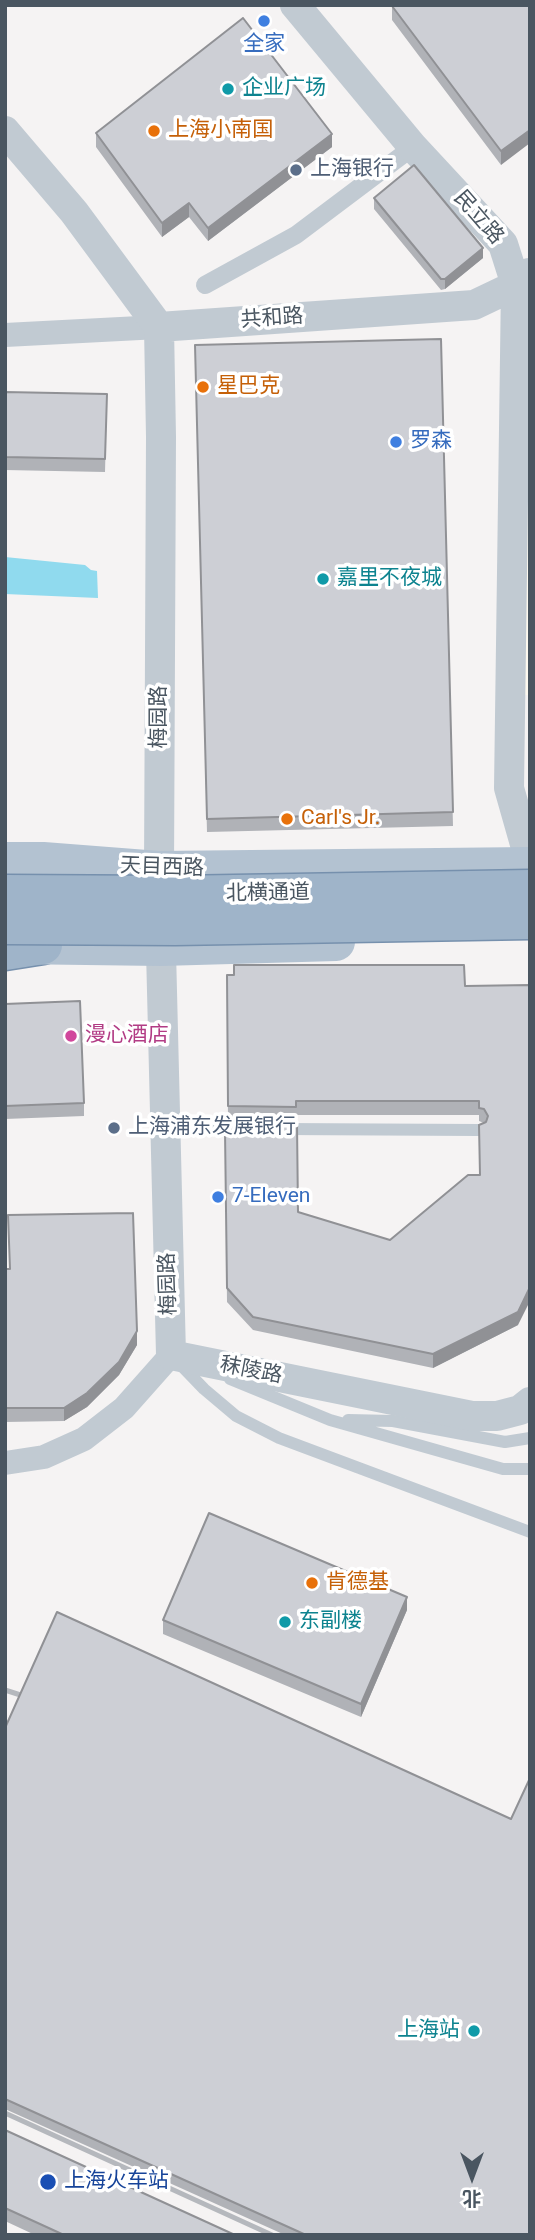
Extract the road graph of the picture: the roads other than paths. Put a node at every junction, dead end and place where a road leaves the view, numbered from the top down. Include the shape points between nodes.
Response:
1 (295, 5) edge
2 (5, 131) edge
3 (413, 147) junction
4 (523, 279) edge
5 (205, 285) dead end
6 (159, 327) junction
7 (5, 335) edge
8 (5, 862) edge
9 (530, 864) edge
10 (159, 870) junction
11 (530, 879) edge
12 (530, 889) edge
13 (415, 891) junction
14 (5, 894) edge
15 (530, 920) edge
16 (5, 925) edge
17 (530, 936) edge
18 (5, 945) edge
19 (43, 945) junction
20 (161, 947) junction
21 (5, 951) edge
22 (165, 1128) junction
23 (260, 1128) edge
24 (274, 1129) edge
25 (479, 1130) edge
26 (171, 1355) junction
27 (530, 1402) edge
28 (330, 1420) junction
29 (530, 1438) edge
30 (5, 1463) edge
31 (527, 1468) edge
32 (530, 1532) edge

1 - 3 street, 民立路
2 - 6 street via 74,212
3 - 4 street, 民立路 via 503,244
3 - 5 street via 296,235
4 - 6 street, 共和路 via 474,304
4 - 9 street, 民立路 via 509,788
6 - 7 street, 共和路
6 - 10 street, 梅园路
8 - 10 main road, 天目西路
9 - 10 main road, 天目西路
10 - 20 street, 梅园路
11 - 13 highway, bridge
12 - 13 highway, 北横通道, bridge
13 - 14 highway, 北横通道, bridge
15 - 16 highway, 北横通道, bridge
17 - 20 main road
18 - 19 main road
19 - 20 main road
19 - 21 highway
20 - 22 street, 梅园路
22 - 23 lane
22 - 26 street, 梅园路
24 - 25 lane
26 - 27 street, 秣陵路 via 472,1416 497,1416
26 - 28 lane
26 - 30 street via 124,1408 84,1439 44,1457
26 - 32 lane via 236,1416 279,1438
28 - 29 lane via 393,1421 505,1442
28 - 31 lane via 503,1469

